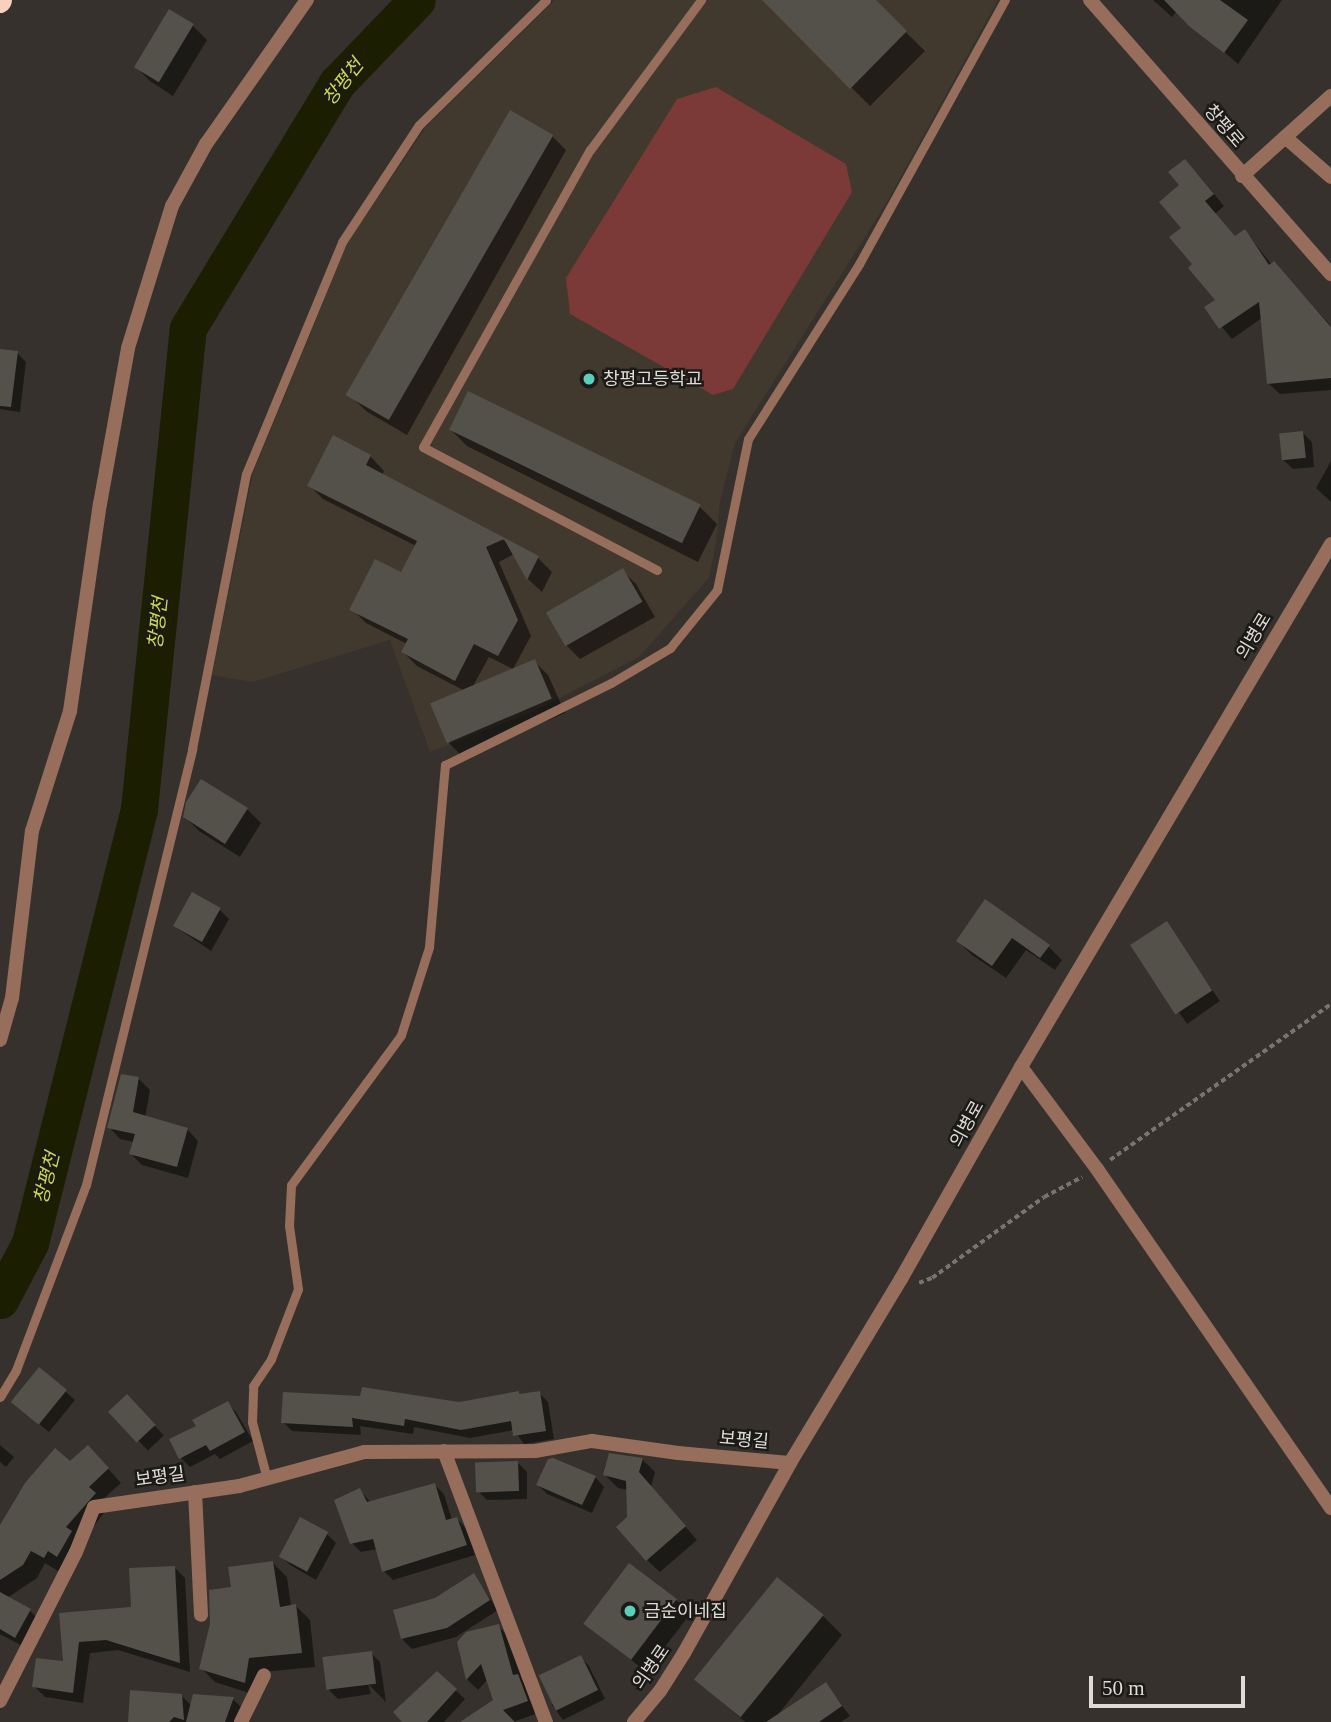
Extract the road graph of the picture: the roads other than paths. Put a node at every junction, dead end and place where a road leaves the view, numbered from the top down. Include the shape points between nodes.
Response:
1 (307, 0) edge
2 (546, 0) edge
3 (702, 0) edge
4 (1005, 0) edge
5 (1090, 0) edge
6 (1331, 96) edge
7 (1285, 137) junction
8 (1242, 176) junction
9 (1331, 177) edge
10 (1331, 274) edge
11 (1331, 544) edge
12 (657, 570) dead end
13 (0, 1040) edge
14 (1021, 1067) junction
15 (0, 1397) edge
16 (444, 1451) junction
17 (790, 1463) junction
18 (267, 1479) junction
19 (195, 1492) junction
20 (1331, 1508) edge
21 (201, 1615) dead end
22 (264, 1675) dead end
23 (0, 1701) edge
24 (241, 1722) edge
25 (545, 1722) edge
26 (634, 1722) edge

1 - 13 street via 206,144 172,206 128,348 70,710 32,831 12,998
2 - 15 lane via 419,125 342,242 246,474 192,749 86,1185 16,1370
3 - 12 lane via 590,150 423,447
4 - 18 lane via 859,264 748,439 717,590 670,648 611,683 445,765 429,947 401,1035 291,1185 289,1226 298,1289 271,1359 253,1386 252,1422
5 - 8 street, 창평로
6 - 7 street
7 - 8 street
7 - 9 street
8 - 10 street, 창평로
11 - 14 street, 의병로
14 - 17 street, 의병로
14 - 20 street
16 - 17 street, 보평길 via 535,1451 592,1441
16 - 18 street, 보평길 via 364,1452
16 - 25 street
17 - 26 street, 의병로 via 684,1653
18 - 19 street, 보평길
19 - 21 street
19 - 23 street, 보평길 via 94,1507
22 - 24 street

